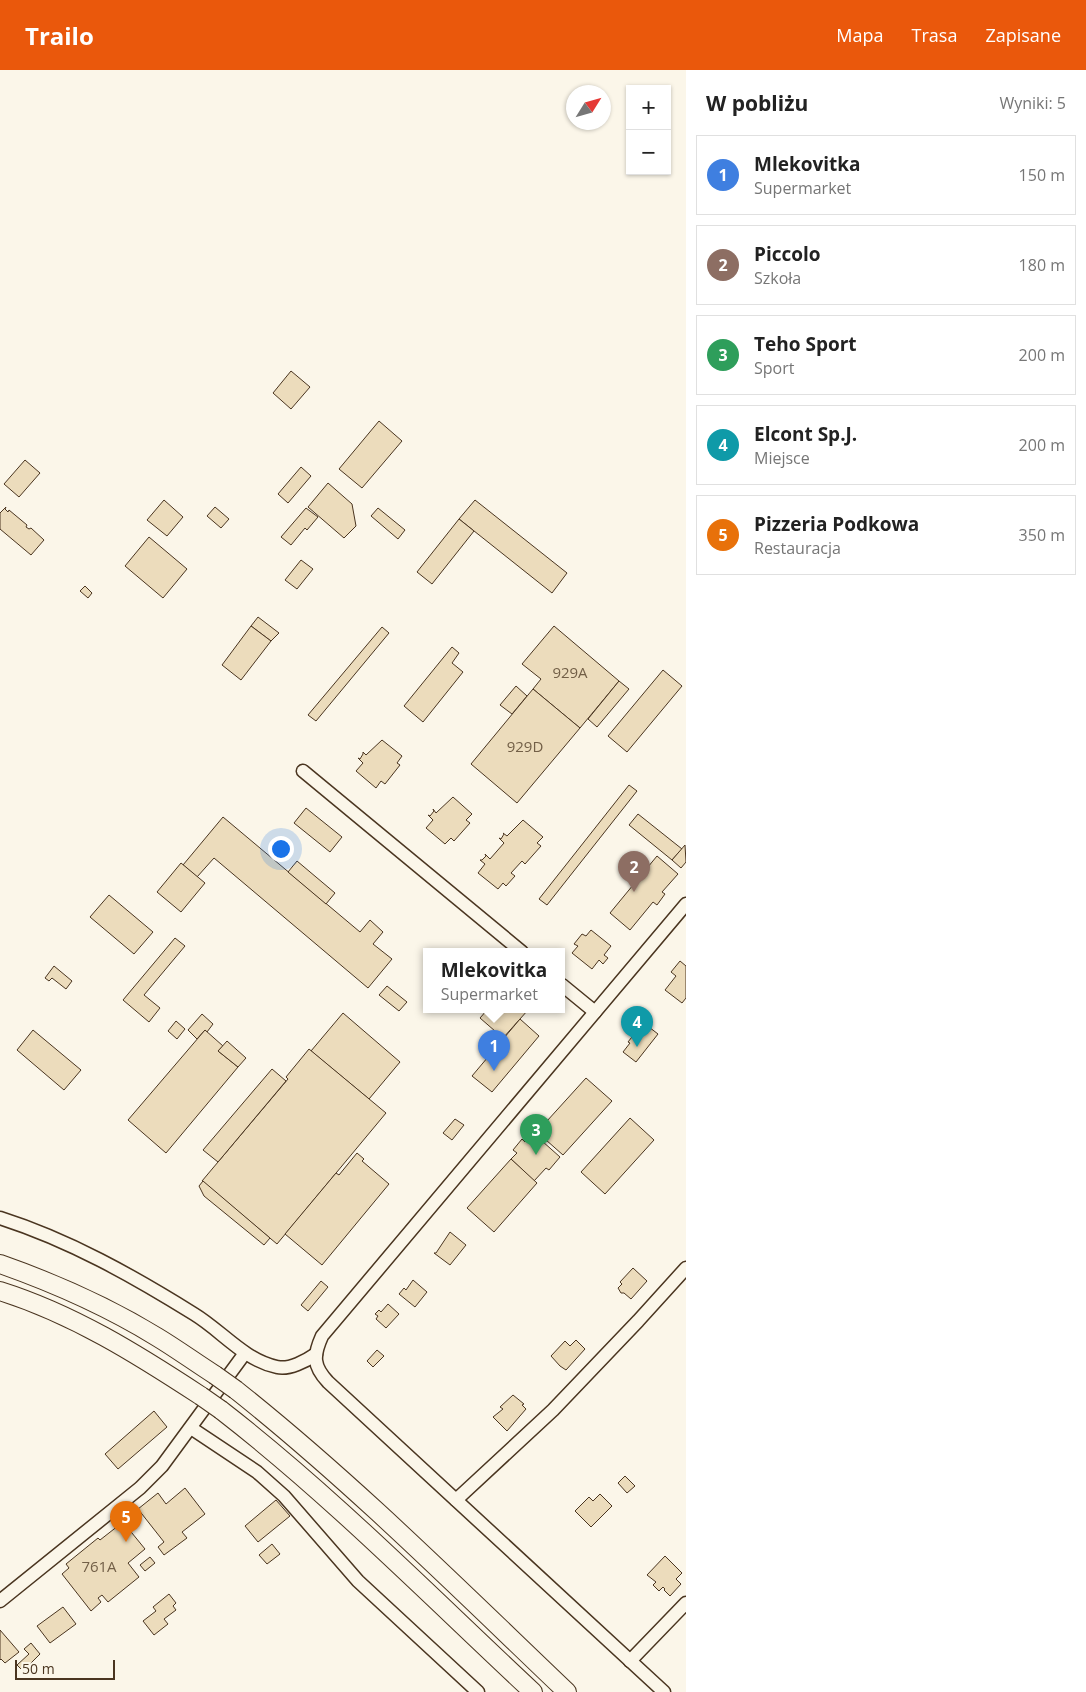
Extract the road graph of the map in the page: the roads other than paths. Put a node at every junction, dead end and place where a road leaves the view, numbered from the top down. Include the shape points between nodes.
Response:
1 (303, 771) dead end
2 (686, 904) edge
3 (517, 948) edge
4 (565, 987) edge
5 (595, 1012) junction
6 (0, 1218) edge
7 (0, 1264) edge
8 (686, 1268) edge
9 (0, 1291) edge
10 (245, 1354) junction
11 (316, 1354) junction
12 (191, 1428) junction
13 (456, 1500) junction
14 (0, 1600) edge
15 (686, 1603) edge
16 (630, 1661) junction
17 (478, 1692) edge
18 (533, 1692) edge
19 (567, 1692) edge
20 (664, 1692) edge

1 - 3 street
2 - 5 street
4 - 5 street
5 - 11 street via 322,1336
6 - 10 street via 96,1257 202,1319
7 - 19 main road, bridge via 106,1309 156,1337 236,1390 359,1495
8 - 13 street via 553,1410
9 - 18 main road, bridge via 72,1319 133,1352 221,1410 271,1449 348,1518
10 - 11 street via 278,1368 305,1363
10 - 12 street
11 - 13 street via 318,1370 328,1382
12 - 14 street via 162,1466 140,1488
12 - 17 street via 257,1472 284,1496 358,1581
13 - 16 street
15 - 16 street
16 - 20 street

